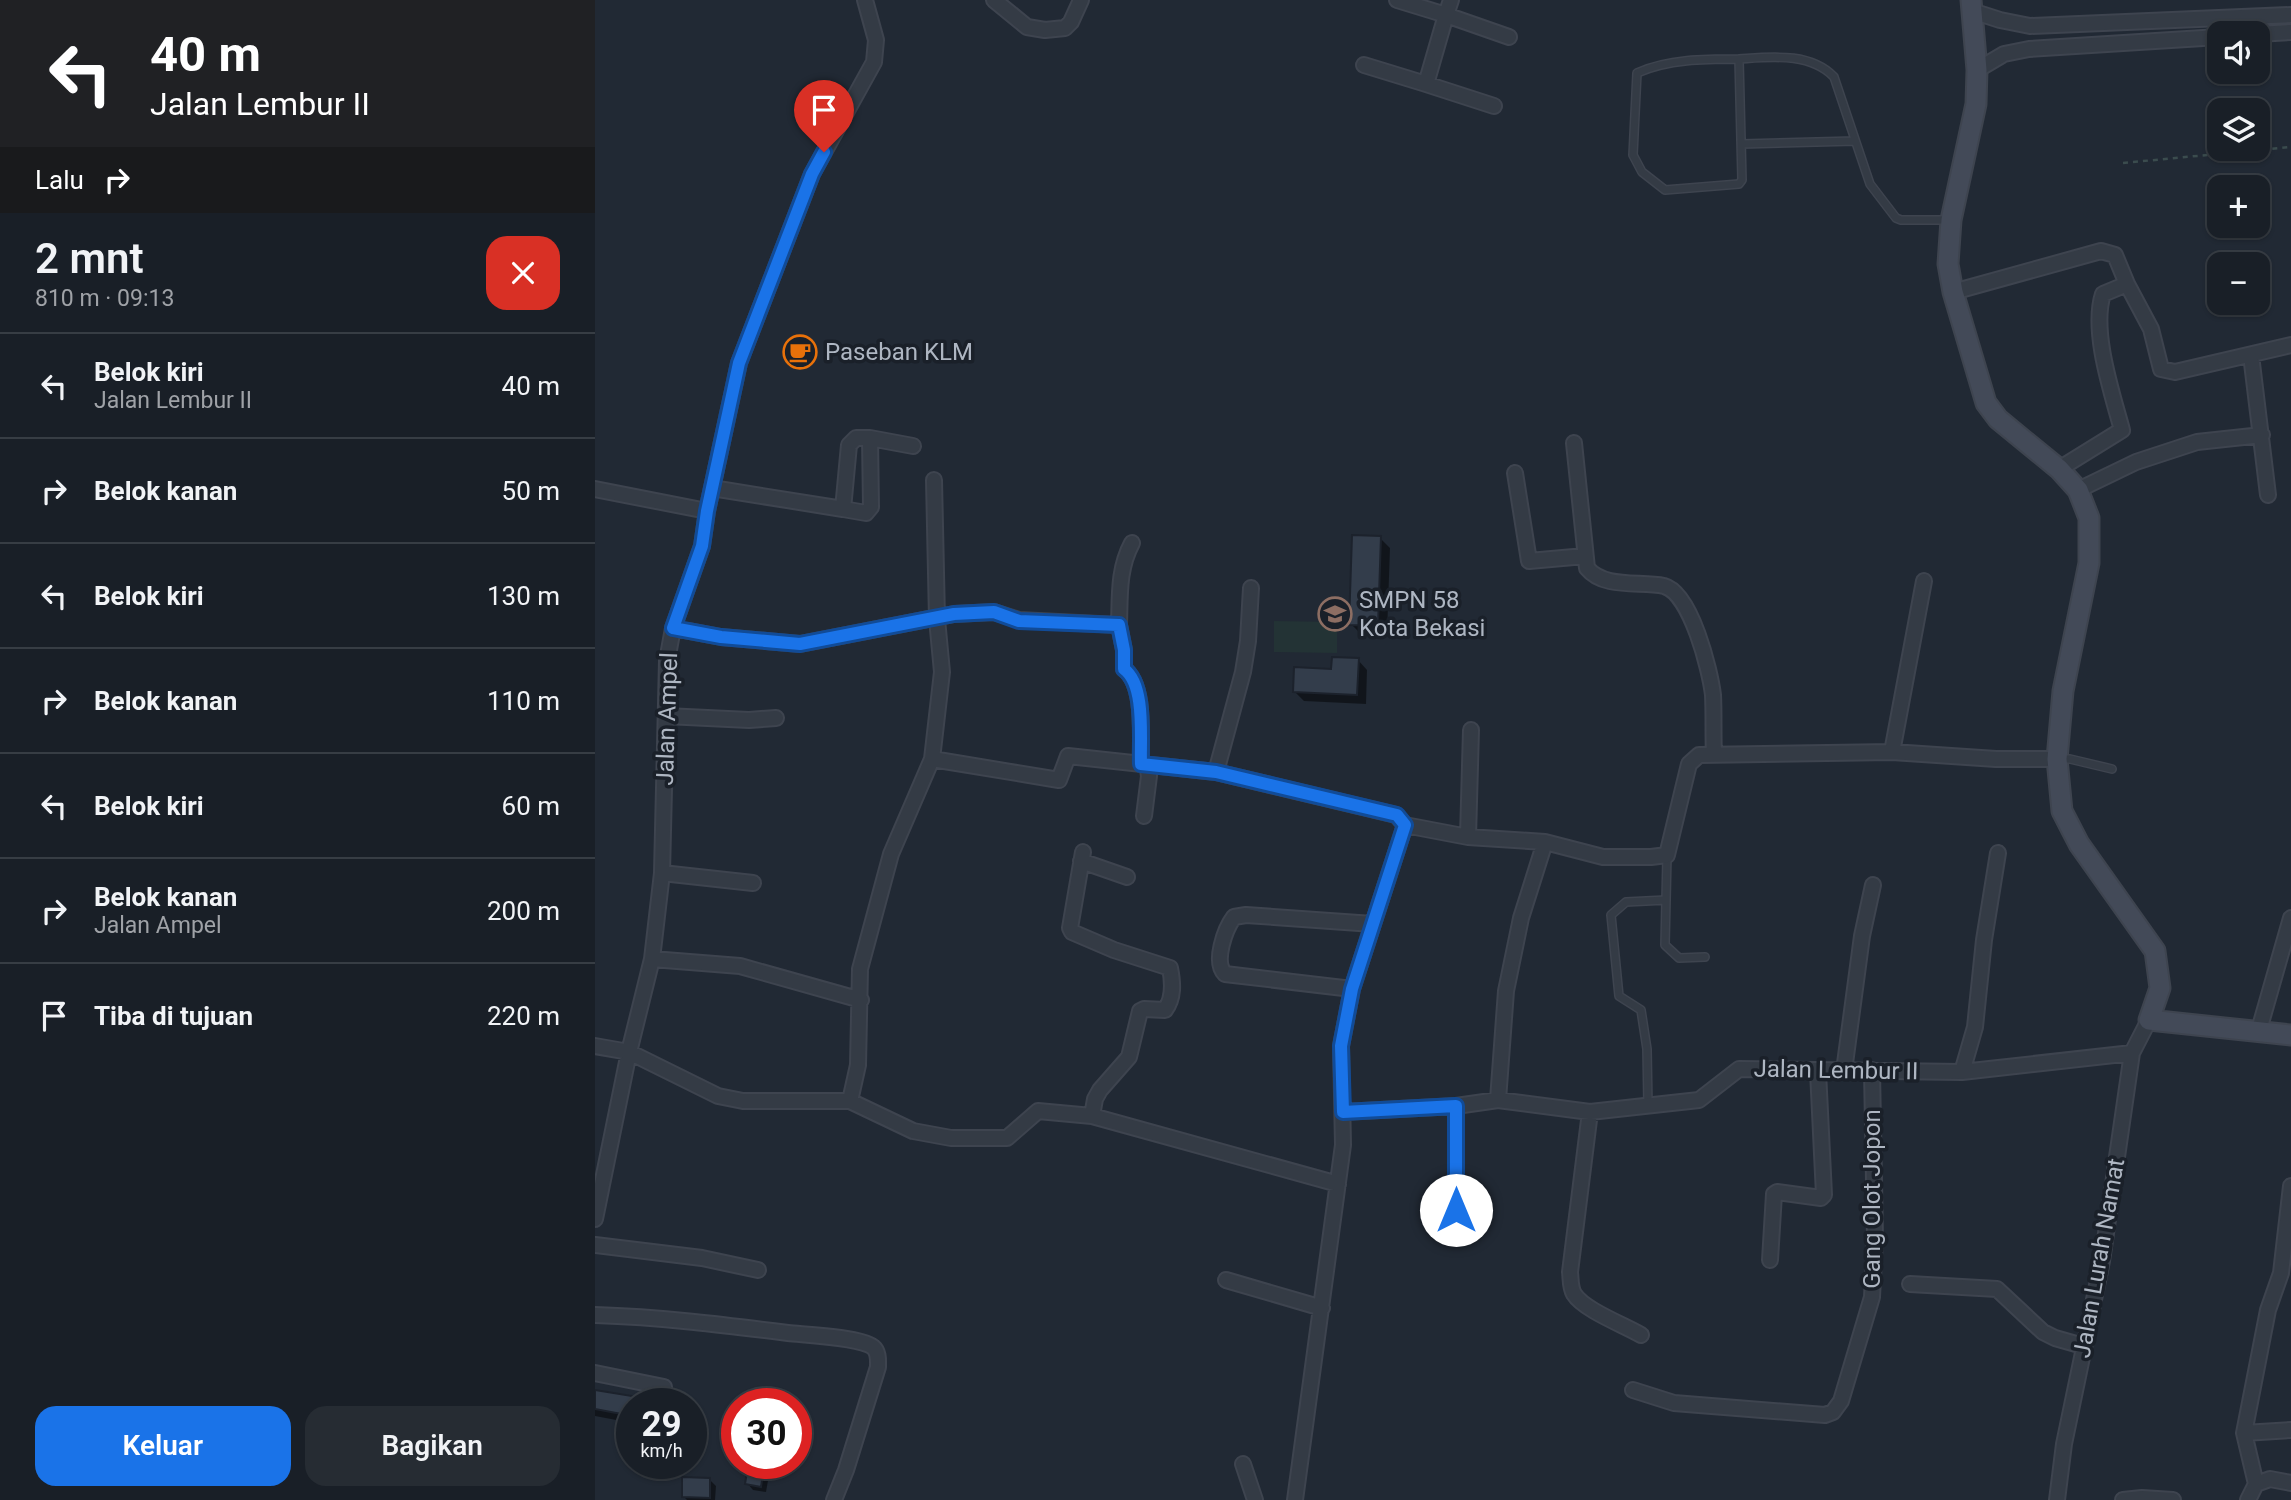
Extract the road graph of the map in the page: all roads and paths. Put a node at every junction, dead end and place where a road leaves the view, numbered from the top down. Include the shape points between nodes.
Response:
1 (865, 0) edge
2 (994, 0) edge
3 (1081, 0) edge
4 (1397, 0) edge
5 (1451, 0) edge
6 (1972, 6) edge
7 (1446, 15) junction
8 (2291, 15) edge
9 (2291, 32) edge
10 (2270, 33) edge
11 (1509, 37) dead end
12 (2207, 38) edge
13 (1739, 59) junction
14 (1364, 65) dead end
15 (1977, 70) junction
16 (1426, 84) junction
17 (1494, 106) dead end
18 (1855, 141) junction
19 (1742, 144) junction
20 (2291, 147) edge
21 (2123, 163) dead end
22 (1951, 220) junction
23 (2127, 284) junction
24 (1953, 292) junction
25 (2291, 345) edge
26 (2251, 355) junction
27 (2262, 435) junction
28 (870, 438) junction
29 (1574, 443) dead end
30 (913, 446) dead end
31 (2059, 469) junction
32 (1515, 473) dead end
33 (934, 480) dead end
34 (712, 488) junction
35 (595, 489) edge
36 (2078, 491) junction
37 (2268, 495) dead end
38 (843, 509) junction
39 (707, 511) junction
40 (1132, 543) dead end
41 (1585, 556) junction
42 (1924, 582) dead end
43 (1251, 588) dead end
44 (937, 619) junction
45 (1119, 625) junction
46 (673, 628) junction
47 (666, 716) junction
48 (776, 718) dead end
49 (1471, 730) dead end
50 (1892, 752) junction
51 (1714, 755) junction
52 (932, 759) junction
53 (2057, 759) junction
54 (1144, 764) junction
55 (2112, 769) dead end
56 (1216, 772) junction
57 (1144, 816) dead end
58 (1405, 825) junction
59 (1468, 837) junction
60 (1545, 842) junction
61 (1998, 853) dead end
62 (1667, 855) junction
63 (662, 873) junction
64 (1127, 877) dead end
65 (753, 883) dead end
66 (1873, 886) dead end
67 (1666, 900) junction
68 (2291, 918) edge
69 (1373, 924) junction
70 (1705, 957) dead end
71 (652, 959) junction
72 (1352, 989) junction
73 (861, 1000) junction
74 (2149, 1020) junction
75 (2259, 1030) junction
76 (2291, 1035) edge
77 (595, 1045) edge
78 (629, 1052) junction
79 (2132, 1053) junction
80 (1872, 1070) junction
81 (1818, 1071) junction
82 (1843, 1071) junction
83 (1962, 1072) junction
84 (1498, 1100) junction
85 (850, 1101) junction
86 (1648, 1105) junction
87 (1456, 1106) junction
88 (1343, 1112) junction
89 (1590, 1112) junction
90 (1092, 1116) junction
91 (1338, 1184) junction
92 (2291, 1186) edge
93 (1456, 1210) dead end
94 (595, 1219) edge
95 (595, 1245) edge
96 (1770, 1260) dead end
97 (758, 1270) dead end
98 (2286, 1274) edge
99 (1226, 1280) dead end
100 (1910, 1284) dead end
101 (1322, 1308) junction
102 (595, 1315) edge
103 (1641, 1335) dead end
104 (2083, 1346) junction
105 (595, 1373) edge
106 (664, 1387) dead end
107 (1633, 1390) dead end
108 (2291, 1430) edge
109 (2244, 1433) junction
110 (1243, 1464) dead end
111 (2291, 1483) edge
112 (2256, 1484) junction
113 (834, 1500) edge
114 (1255, 1500) edge
115 (1295, 1500) edge
116 (2057, 1500) edge
117 (2123, 1500) edge
118 (2173, 1500) edge
119 (2248, 1500) edge

1 - 34 street, Jalan Ampel via 876,40 874,62 812,174 739,363
2 - 3 street via 1027,27 1045,30 1065,28
4 - 7 street
5 - 7 street
6 - 8 street via 2000,20 2030,26
6 - 15 main road
7 - 11 street
7 - 16 street
9 - 10 street
12 - 15 street via 2029,49 2004,54
13 - 18 lane via 1776,57 1824,67 1840,89
13 - 19 lane
13 - 19 lane via 1653,66 1637,73 1633,155 1642,172 1665,190 1739,184
14 - 16 street
15 - 22 main road via 1976,104
16 - 17 street
18 - 19 lane
18 - 22 lane via 1870,184 1895,218
20 - 21 path
22 - 24 main road via 1948,264
23 - 24 street via 2115,255 2101,251
23 - 26 street via 2151,329 2161,369 2175,372
23 - 31 street via 2103,294 2098,308 2105,364 2122,430
24 - 31 main road via 1986,403 1998,419
25 - 26 street
26 - 27 street
27 - 36 street via 2197,442 2136,462
27 - 37 street
28 - 30 street
28 - 38 street via 856,438 849,444
28 - 38 street via 871,507 866,513
29 - 41 street
31 - 36 main road
32 - 41 street via 1529,561
33 - 44 street
34 - 38 street
34 - 39 street, Jalan Ampel
35 - 39 street
36 - 53 main road via 2089,518 2089,563 2063,691
39 - 46 street, Jalan Ampel via 702,546
40 - 45 street via 1120,575
41 - 51 street via 1587,568 1604,580 1666,587 1686,606 1709,673
42 - 50 street
43 - 56 street via 1245,662
44 - 45 street via 994,612 1019,621
44 - 46 street via 800,644
44 - 52 street via 942,672
45 - 54 street via 1124,669 1140,700
46 - 47 street, Jalan Ampel
47 - 48 street
47 - 63 street, Jalan Ampel
49 - 59 street
50 - 51 street
50 - 53 street
51 - 62 street via 1699,755 1689,764
52 - 54 street via 1059,780 1068,756
52 - 73 street via 891,854 860,969
53 - 55 lane
53 - 74 main road via 2062,811 2079,844 2155,951 2160,988
54 - 56 street
54 - 57 street via 1149,776
56 - 58 street via 1397,815
58 - 59 street
58 - 69 street
59 - 60 street
60 - 62 street via 1603,857
60 - 84 street via 1521,918 1506,991
61 - 83 street via 1975,1027
62 - 67 lane
63 - 65 street
63 - 71 street, Jalan Ampel
64 - 90 street via 1082,856 1070,928 1114,950 1170,968 1171,1002 1165,1010 1140,1011 1129,1057 1100,1090
66 - 82 street
67 - 70 lane via 1665,946 1679,958
67 - 86 lane via 1626,902 1611,915 1619,996 1640,1010 1647,1049
68 - 75 street
69 - 72 street
69 - 72 street via 1246,915 1234,917 1226,936 1219,963 1225,974
71 - 73 street via 740,966
71 - 78 street, Jalan Ampel
72 - 88 street via 1341,1046
73 - 85 street via 858,1065
74 - 75 main road
74 - 79 street, Jalan Lurah Namat
75 - 76 main road
77 - 78 street
78 - 85 street via 718,1096 743,1101
78 - 94 street, Jalan Ampel
79 - 83 street, Jalan Lembur II
79 - 104 street, Jalan Lurah Namat via 2102,1261
80 - 82 street, Jalan Lembur II
80 - 83 street, Jalan Lembur II
80 - 107 street, Gang Olot Jopon via 1872,1297 1841,1401 1833,1412 1674,1403
81 - 82 street, Jalan Lembur II
81 - 86 street, Jalan Lembur II via 1739,1069 1699,1100
81 - 96 street via 1824,1195 1774,1194
84 - 87 street, Jalan Lembur II
84 - 89 street, Jalan Lembur II
85 - 90 street via 913,1131 951,1139 1007,1138 1038,1111
86 - 89 street, Jalan Lembur II
87 - 88 street, Jalan Lembur II
87 - 93 street
88 - 91 street
89 - 103 street via 1571,1286 1588,1306
90 - 91 street
91 - 101 street
92 - 98 street
95 - 97 street
98 - 109 street via 2268,1310
99 - 101 street
100 - 104 street via 1997,1289 2043,1332
101 - 115 street
102 - 113 street via 736,1326 838,1338 873,1347 878,1367
104 - 116 street, Jalan Lurah Namat
105 - 106 street
108 - 109 street
109 - 112 street
110 - 114 street
111 - 112 street via 2270,1479
112 - 119 street
117 - 118 street

